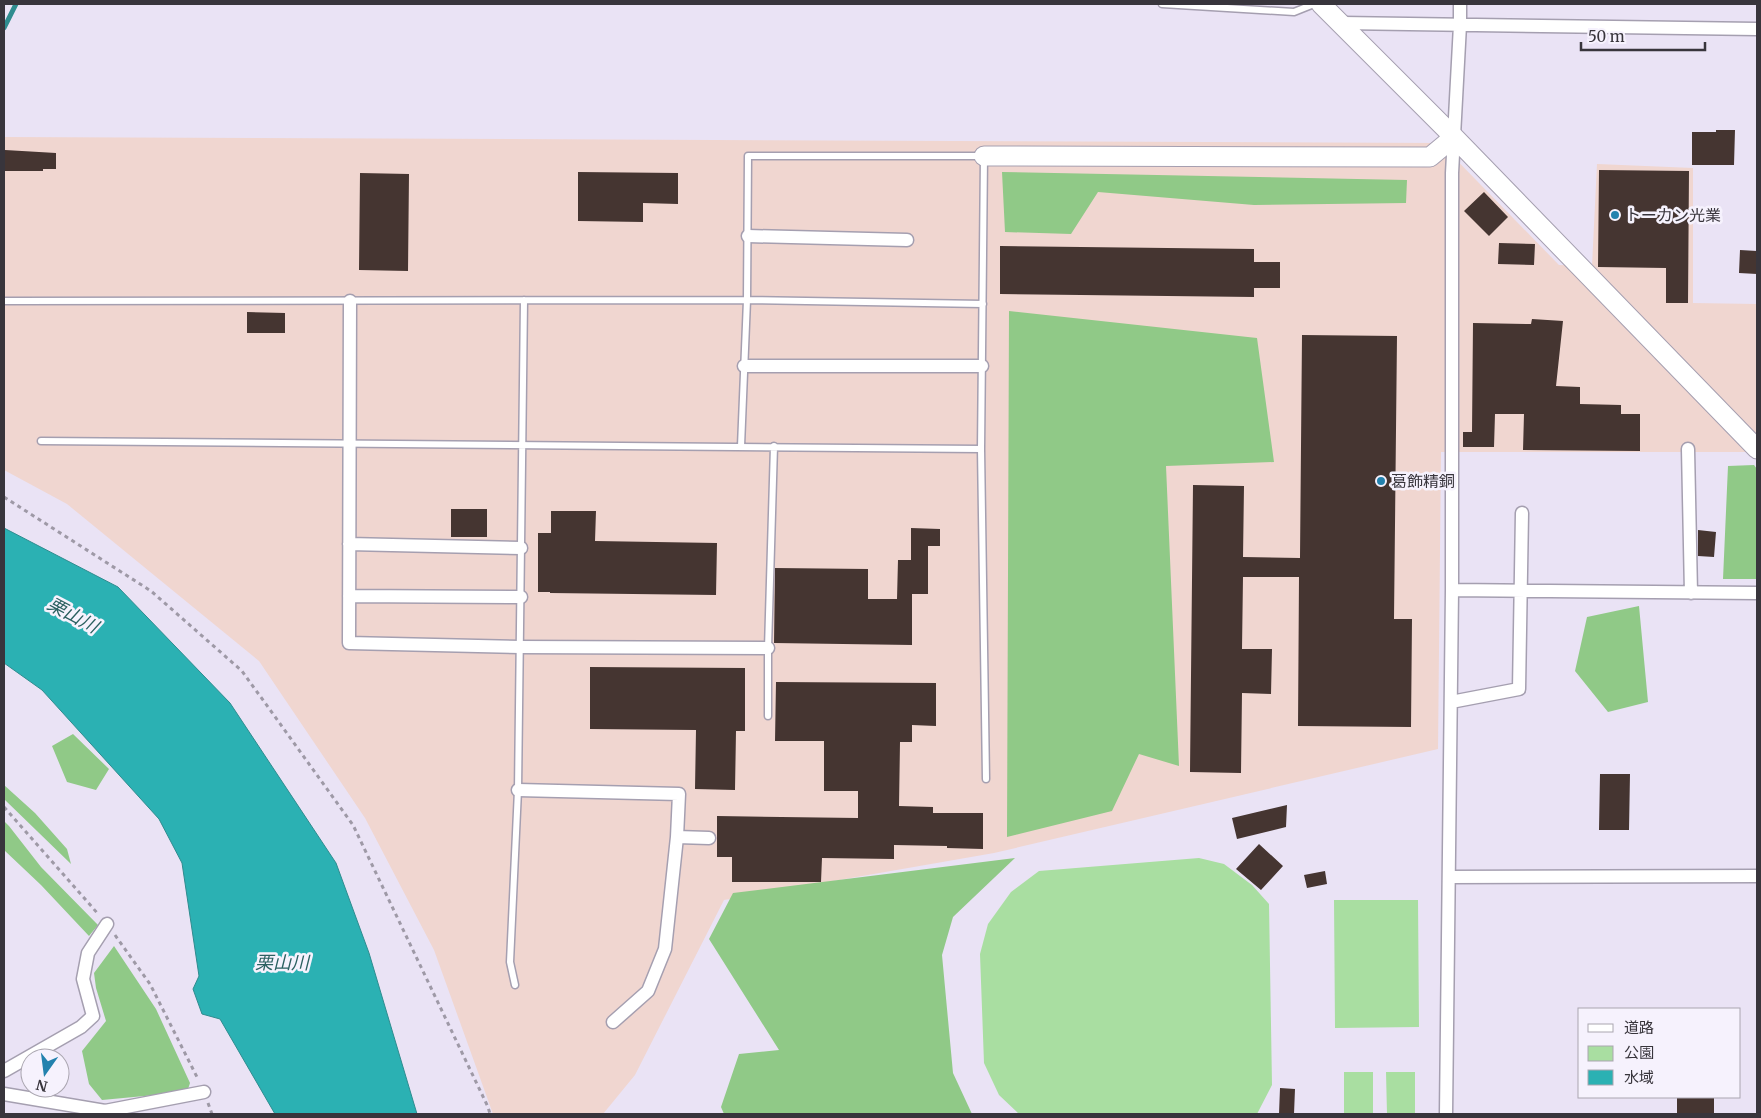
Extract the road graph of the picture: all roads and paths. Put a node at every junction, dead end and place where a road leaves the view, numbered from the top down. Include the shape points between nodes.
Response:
1 (1162, 4) edge
2 (1314, 4) edge
3 (1321, 4) edge
4 (1460, 4) edge
5 (1342, 24) junction
6 (1460, 25) junction
7 (1757, 29) edge
8 (1454, 137) junction
9 (984, 156) junction
10 (748, 236) junction
11 (907, 240) dead end
12 (350, 300) junction
13 (524, 300) junction
14 (747, 300) junction
15 (4, 301) edge
16 (983, 304) junction
17 (744, 366) junction
18 (982, 366) junction
19 (42, 441) dead end
20 (350, 444) junction
21 (523, 445) junction
22 (741, 446) junction
23 (774, 446) junction
24 (981, 448) junction
25 (1688, 449) dead end
26 (1757, 449) edge
27 (4, 497) edge
28 (1522, 513) dead end
29 (349, 544) junction
30 (521, 548) junction
31 (1452, 590) junction
32 (1521, 590) junction
33 (1691, 592) junction
34 (1757, 592) edge
35 (349, 596) junction
36 (521, 596) junction
37 (520, 647) junction
38 (768, 648) junction
39 (1451, 702) junction
40 (768, 716) dead end
41 (986, 779) dead end
42 (518, 790) junction
43 (4, 806) edge
44 (677, 837) junction
45 (709, 838) dead end
46 (1757, 876) edge
47 (1449, 877) junction
48 (107, 924) junction
49 (515, 985) dead end
50 (613, 1022) dead end
51 (4, 1070) edge
52 (204, 1092) junction
53 (4, 1094) edge
54 (212, 1114) edge
55 (490, 1114) edge
56 (1446, 1114) edge

1 - 2 lane via 1294,12
3 - 5 street
4 - 6 street
5 - 6 street
5 - 8 street
6 - 7 street
6 - 8 street
8 - 9 street via 1430,157
8 - 26 street
8 - 31 street
9 - 10 lane via 748,156
9 - 16 lane
10 - 11 street
10 - 14 lane
12 - 13 lane
12 - 15 lane
12 - 20 street
13 - 14 lane
13 - 21 lane
14 - 16 lane
14 - 17 lane
16 - 18 lane
17 - 18 street
17 - 22 lane
18 - 24 lane
19 - 20 lane
20 - 21 lane
20 - 29 street
21 - 22 lane
21 - 30 lane
22 - 23 lane
23 - 24 lane
23 - 38 lane
24 - 41 lane
25 - 33 street
27 - 55 path via 151,591 242,671 353,825
28 - 32 street
29 - 30 street
29 - 35 street
30 - 36 lane
31 - 32 street
31 - 39 street
32 - 33 street
32 - 39 street via 1519,689
33 - 34 street
35 - 36 street
35 - 37 street via 349,643
36 - 37 lane
37 - 38 street
37 - 42 lane
38 - 40 lane
39 - 47 street
42 - 44 street via 679,794
42 - 49 lane via 510,962
43 - 48 path
44 - 45 street
44 - 50 street via 665,949 648,991
46 - 47 street
47 - 56 street
48 - 51 street via 88,953 83,978 93,1016 81,1027
48 - 52 path via 150,984
52 - 53 street via 105,1111
52 - 54 path

